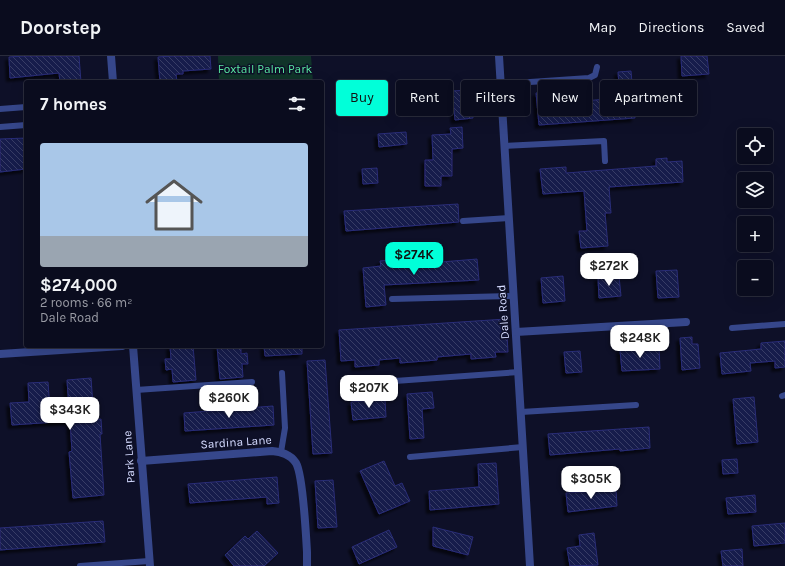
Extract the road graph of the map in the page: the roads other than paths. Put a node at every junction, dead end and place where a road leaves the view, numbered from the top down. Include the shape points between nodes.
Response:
1 (111, 56) edge
2 (499, 56) edge
3 (598, 67) dead end
4 (113, 80) edge
5 (501, 80) edge
6 (530, 82) edge
7 (24, 107) edge
8 (0, 109) edge
9 (503, 116) edge
10 (24, 125) edge
11 (0, 127) edge
12 (504, 146) junction
13 (606, 161) dead end
14 (509, 218) junction
15 (463, 221) dead end
16 (514, 296) junction
17 (392, 298) dead end
18 (686, 322) dead end
19 (785, 324) edge
20 (732, 328) dead end
21 (516, 332) junction
22 (92, 348) edge
23 (133, 348) edge
24 (0, 354) edge
25 (518, 372) junction
26 (282, 373) dead end
27 (252, 382) dead end
28 (353, 384) dead end
29 (136, 390) junction
30 (636, 405) dead end
31 (521, 412) junction
32 (523, 447) junction
33 (281, 452) junction
34 (410, 457) dead end
35 (141, 461) junction
36 (149, 564) edge
37 (80, 566) edge
38 (307, 566) edge
39 (530, 566) edge

1 - 4 street
2 - 5 street, Dale Road
3 - 6 lane via 595,75 589,78
7 - 8 lane
9 - 12 street, Dale Road
10 - 11 lane
12 - 13 lane via 604,141
12 - 14 street, Dale Road
14 - 15 lane
14 - 16 street, Dale Road
16 - 17 lane
16 - 21 street, Dale Road
18 - 21 street
19 - 20 lane
21 - 25 street, Dale Road
22 - 24 street
23 - 29 street, Park Lane
25 - 28 lane
25 - 31 street, Dale Road
26 - 33 lane via 285,428
27 - 29 lane
29 - 35 street, Park Lane
30 - 31 lane
31 - 32 street, Dale Road
32 - 34 lane
32 - 39 street, Dale Road
33 - 35 street, Sardina Lane
33 - 38 street, Sardina Lane via 289,456 299,470
35 - 36 street, Park Lane
36 - 37 lane

